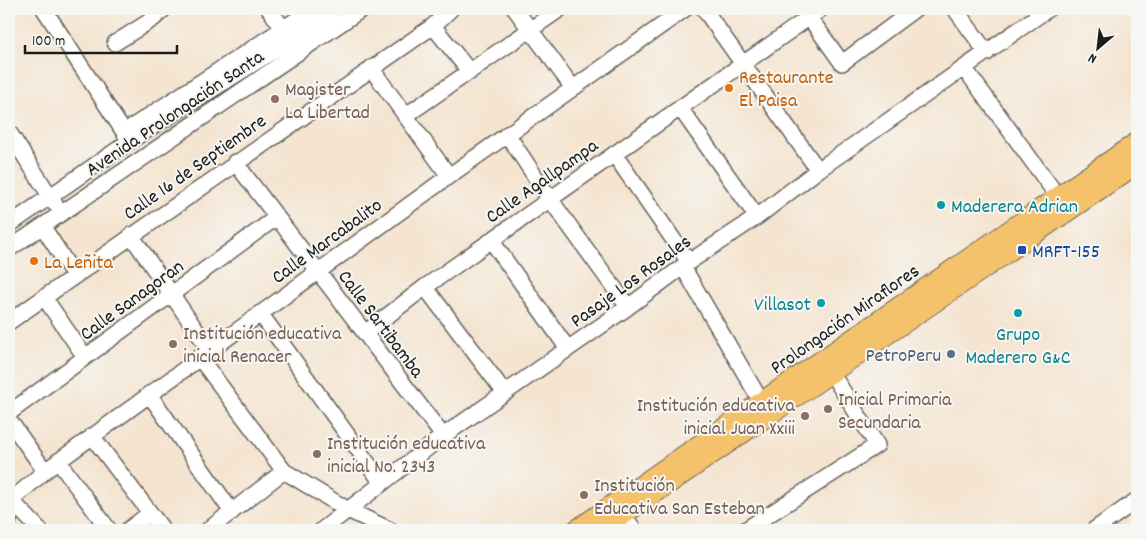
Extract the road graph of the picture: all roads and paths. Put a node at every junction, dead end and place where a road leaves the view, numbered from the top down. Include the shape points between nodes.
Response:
1 (44, 9) edge
2 (164, 9) edge
3 (269, 9) edge
4 (313, 9) edge
5 (335, 9) edge
6 (362, 9) edge
7 (451, 9) edge
8 (515, 9) edge
9 (560, 9) edge
10 (686, 9) edge
11 (704, 9) edge
12 (955, 9) edge
13 (1048, 9) edge
14 (907, 11) edge
15 (815, 13) edge
16 (433, 26) junction
17 (531, 30) junction
18 (291, 40) junction
19 (115, 43) dead end
20 (987, 53) junction
21 (743, 64) junction
22 (371, 68) junction
23 (965, 69) junction
24 (470, 72) junction
25 (573, 88) junction
26 (680, 108) junction
27 (405, 116) junction
28 (9, 132) edge
29 (507, 134) junction
30 (127, 136) junction
31 (1137, 142) edge
32 (614, 154) junction
33 (142, 158) junction
34 (235, 162) junction
35 (1137, 164) edge
36 (818, 170) junction
37 (449, 176) junction
38 (51, 197) junction
39 (550, 199) junction
40 (1062, 203) junction
41 (62, 214) junction
42 (277, 216) junction
43 (757, 216) junction
44 (9, 226) edge
45 (43, 227) junction
46 (131, 235) junction
47 (491, 240) junction
48 (9, 249) edge
49 (686, 264) junction
50 (318, 271) junction
51 (74, 275) junction
52 (424, 287) junction
53 (171, 294) junction
54 (44, 296) junction
55 (628, 307) junction
56 (260, 313) junction
57 (9, 322) edge
58 (364, 333) junction
59 (568, 349) junction
60 (204, 353) junction
61 (85, 357) junction
62 (832, 374) junction
63 (505, 393) junction
64 (149, 394) junction
65 (765, 409) junction
66 (9, 413) edge
67 (9, 420) edge
68 (92, 436) junction
69 (443, 436) junction
70 (58, 461) junction
71 (46, 471) junction
72 (284, 471) junction
73 (382, 483) junction
74 (11, 499) edge
75 (1137, 500) edge
76 (348, 510) junction
77 (232, 512) junction
78 (150, 513) junction
79 (624, 516) edge
80 (9, 520) edge
81 (40, 530) edge
82 (109, 530) edge
83 (128, 530) edge
84 (163, 530) edge
85 (208, 530) edge
86 (322, 530) edge
87 (390, 530) edge
88 (576, 530) edge
89 (600, 530) edge
90 (745, 530) edge
91 (1094, 530) edge

1 - 30 street
2 - 19 street via 153,20
3 - 18 street
4 - 18 street, Avenida Prolongación Santa
5 - 18 street, Avenida Prolongación Santa
6 - 18 street, Avenida Prolongación Santa
7 - 16 street, Calle 16 de Septiembre
8 - 17 street
9 - 17 street
10 - 25 street, Calle Marcabalito
11 - 21 street
12 - 20 street
13 - 20 street, Pasaje Los Rosales
14 - 15 street via 842,63
15 - 21 street, Calle Agallpampa
16 - 22 street, Calle 16 de Septiembre
16 - 24 street
17 - 24 street
17 - 25 street
18 - 30 street, Avenida Prolongación Santa
18 - 33 street, Avenida Prolongación Santa
20 - 23 street, Pasaje Los Rosales
21 - 26 street, Calle Agallpampa
21 - 36 street
22 - 27 street
22 - 34 street, Calle 16 de Septiembre
23 - 36 street, Pasaje Los Rosales
23 - 40 street
24 - 27 street
25 - 29 street, Calle Marcabalito
26 - 32 street, Calle Agallpampa
26 - 43 street
27 - 37 street
28 - 38 street
29 - 37 street, Calle Marcabalito
29 - 39 street
30 - 33 street
30 - 38 street, Avenida Prolongación Santa
31 - 40 main road, Prolongación Miraflores
32 - 39 street, Calle Agallpampa
32 - 49 street
33 - 41 street, Avenida Prolongación Santa
34 - 42 street, Calle Sartibamba
34 - 46 street, Calle 16 de Septiembre
35 - 40 main road, Prolongación Miraflores
36 - 43 street, Pasaje Los Rosales
37 - 50 street, Calle Marcabalito
38 - 41 street
38 - 44 street, Avenida Prolongación Santa
39 - 47 street, Calle Agallpampa
39 - 55 street
40 - 62 main road, Prolongación Miraflores
40 - 65 main road, Prolongación Miraflores
41 - 45 street, Avenida Prolongación Santa
42 - 50 street, Calle Sartibamba
42 - 53 street, Calle Sanagoran
43 - 49 street, Pasaje Los Rosales
45 - 48 street, Avenida Prolongación Santa
45 - 51 street
46 - 51 street, Calle 16 de Septiembre
46 - 53 street
47 - 52 street, Calle Agallpampa
47 - 59 street
49 - 55 street, Pasaje Los Rosales
49 - 65 street
50 - 56 street, Calle Marcabalito
50 - 58 street, Calle Sartibamba
51 - 54 street, Calle 16 de Septiembre
52 - 58 street, Calle Agallpampa
52 - 63 street
53 - 60 street
53 - 61 street, Calle Sanagoran
54 - 57 street, Calle 16 de Septiembre
54 - 61 street
55 - 59 street, Pasaje Los Rosales
56 - 60 street, Calle Marcabalito
56 - 73 street
58 - 69 street, Calle Sartibamba
59 - 63 street, Pasaje Los Rosales
60 - 64 street, Calle Marcabalito
60 - 72 street
61 - 66 street, Calle Sanagoran
62 - 65 main road, Prolongación Miraflores
62 - 90 street via 877,445
63 - 69 street, Pasaje Los Rosales
64 - 68 street, Calle Marcabalito
64 - 77 street
65 - 79 main road, Prolongación Miraflores
67 - 71 street
68 - 70 street, Calle Marcabalito
68 - 78 street
69 - 73 street, Pasaje Los Rosales
70 - 71 street, Calle Marcabalito
70 - 82 street
71 - 74 street, Calle Marcabalito
72 - 76 street
72 - 77 street
73 - 76 street, Pasaje Los Rosales
74 - 80 street
74 - 81 street
75 - 91 street
76 - 86 street, Pasaje Los Rosales
76 - 87 street
77 - 85 street
78 - 83 street
78 - 84 street
79 - 88 main road, Prolongación Miraflores
79 - 89 main road, Prolongación Miraflores

